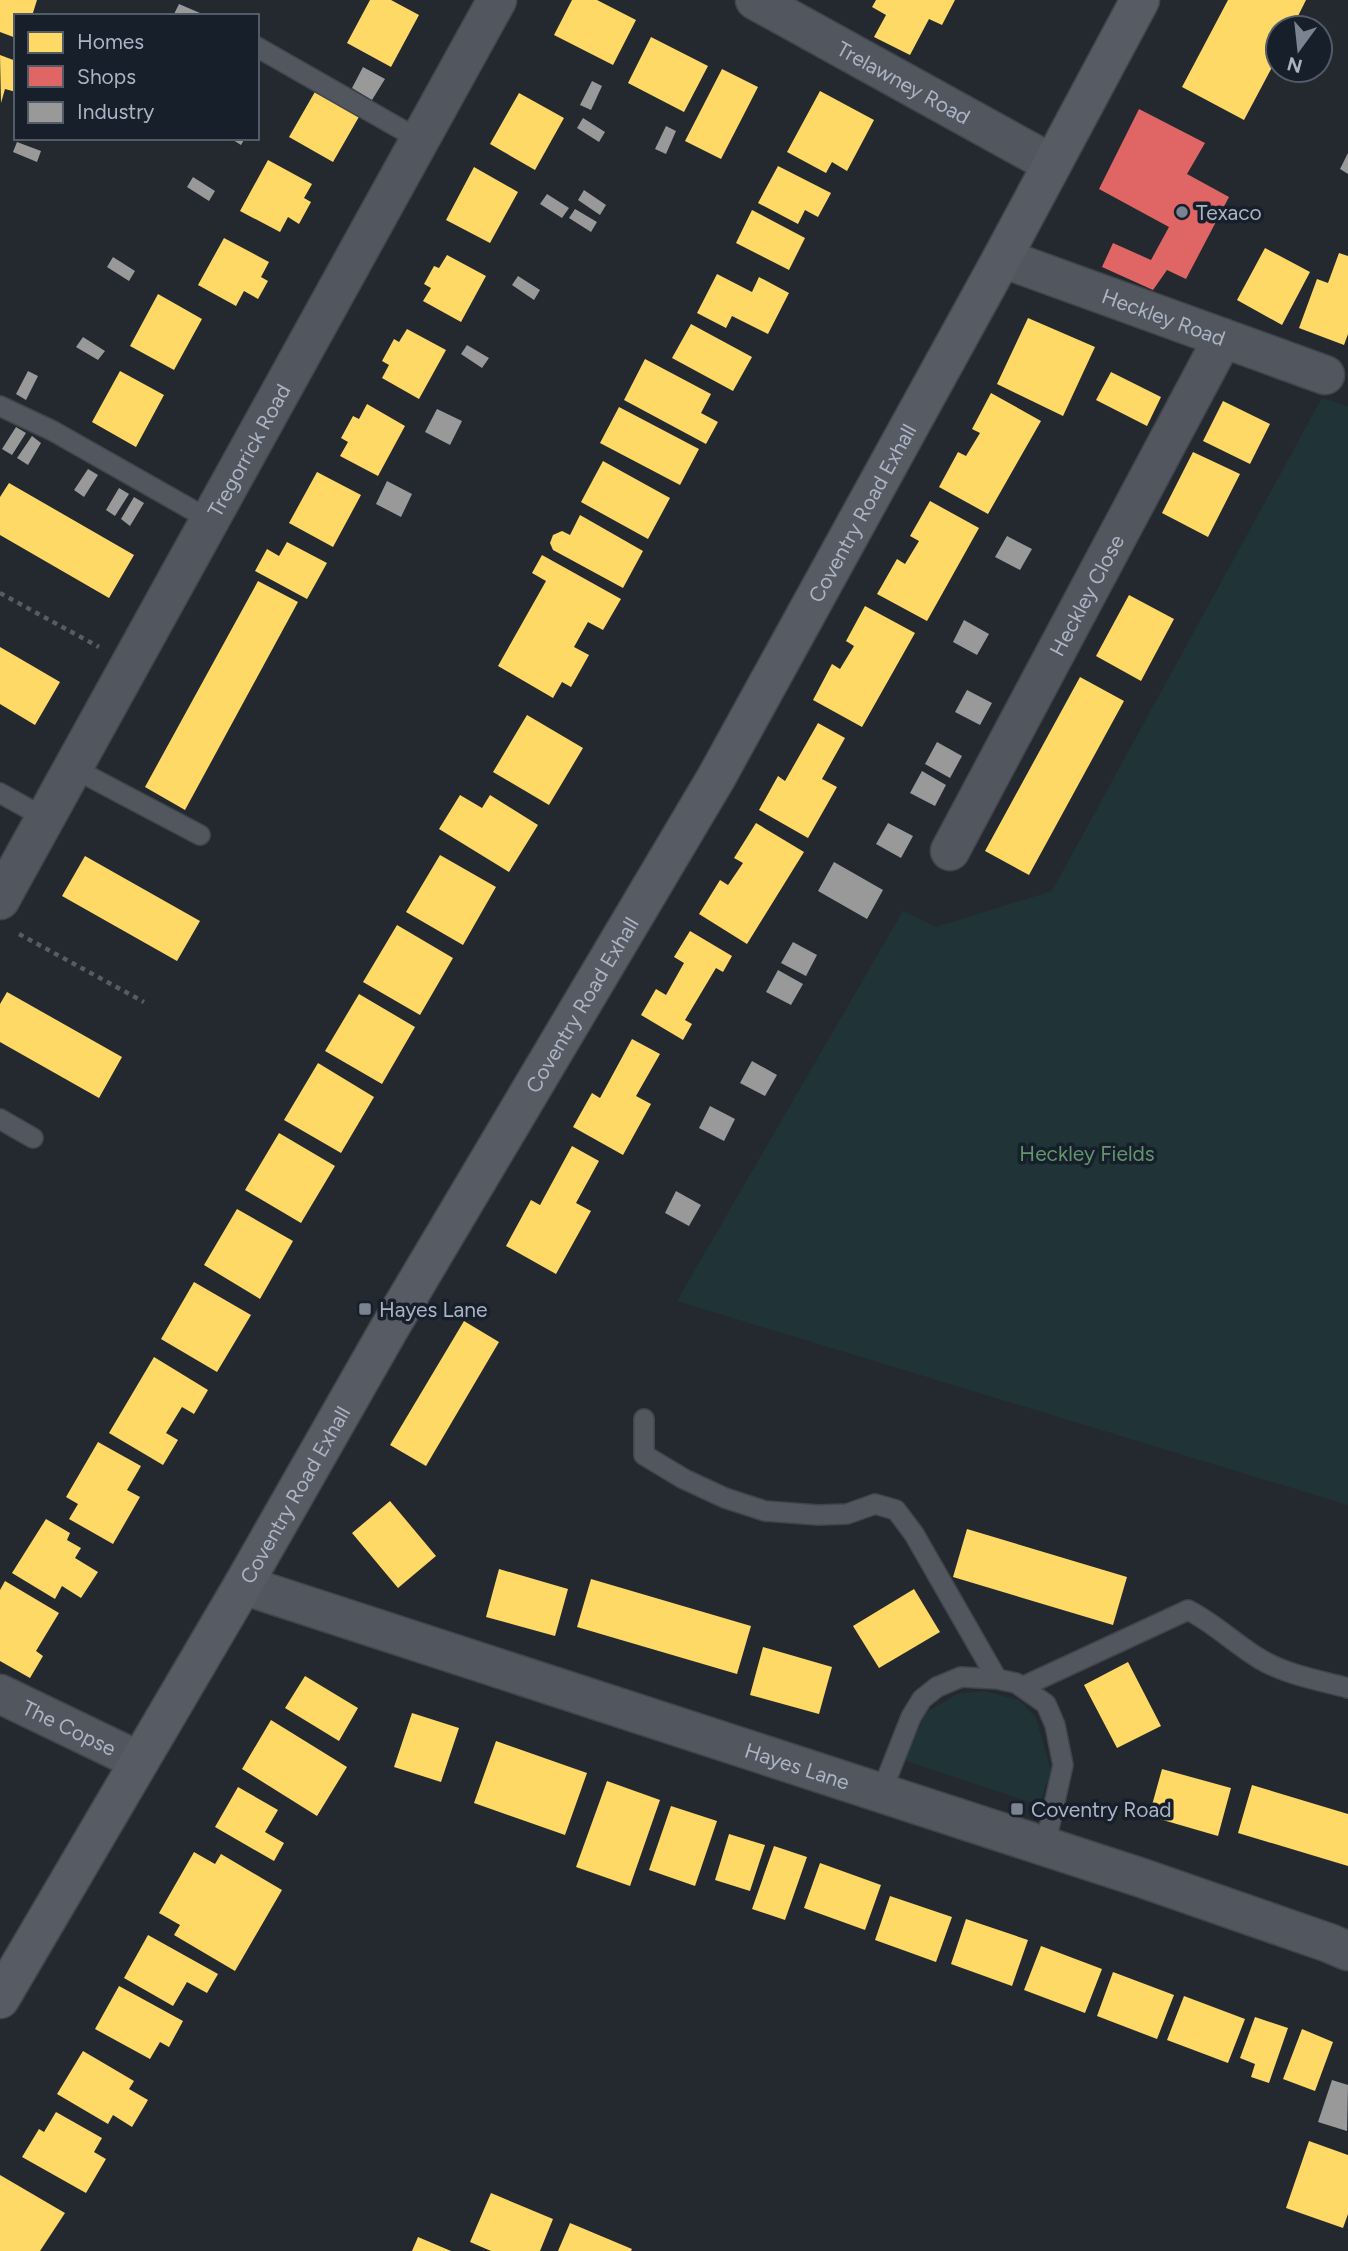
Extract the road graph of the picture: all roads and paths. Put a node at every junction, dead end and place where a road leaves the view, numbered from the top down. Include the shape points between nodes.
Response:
1 (497, 0) edge
2 (755, 0) edge
3 (1140, 0) edge
4 (259, 48) edge
5 (420, 140) junction
6 (1052, 164) junction
7 (1002, 258) junction
8 (1223, 338) junction
9 (1325, 375) dead end
10 (0, 406) edge
11 (210, 520) junction
12 (0, 593) edge
13 (130, 665) junction
14 (72, 768) junction
15 (0, 793) edge
16 (45, 818) junction
17 (200, 835) dead end
18 (950, 851) dead end
19 (6, 915) edge
20 (144, 1002) dead end
21 (0, 1119) edge
22 (33, 1138) dead end
23 (645, 1419) dead end
24 (243, 1585) junction
25 (997, 1679) junction
26 (1022, 1687) junction
27 (1348, 1688) edge
28 (0, 1694) edge
29 (139, 1761) junction
30 (881, 1793) junction
31 (1045, 1846) junction
32 (1348, 1951) edge
33 (0, 1999) edge

1 - 5 street, Tregorrick Road
2 - 6 street, Trelawney Road
3 - 6 main road, Coventry Road Exhall
4 - 5 lane
5 - 11 street, Tregorrick Road
6 - 7 main road, Coventry Road Exhall
7 - 8 street, Heckley Road
7 - 24 main road, Coventry Road Exhall via 716,778 396,1317
8 - 9 street, Heckley Road
8 - 18 street, Heckley Close
10 - 11 lane
11 - 13 street, Tregorrick Road
12 - 13 path
13 - 14 street, Tregorrick Road
14 - 16 street, Tregorrick Road
14 - 17 lane
15 - 16 lane
16 - 19 street, Tregorrick Road
19 - 20 path
21 - 22 lane
23 - 25 lane via 644,1455 725,1498 765,1511 818,1515 847,1514 875,1504 896,1510
24 - 29 main road, Coventry Road Exhall
24 - 30 street, Hayes Lane
25 - 26 lane
25 - 30 lane via 961,1677 922,1699 901,1738
26 - 27 lane via 1188,1610 1261,1659 1306,1678
26 - 31 lane via 1046,1704 1063,1765
28 - 29 street, The Copse
29 - 33 main road, Coventry Road Exhall
30 - 31 street, Hayes Lane
31 - 32 street, Hayes Lane

